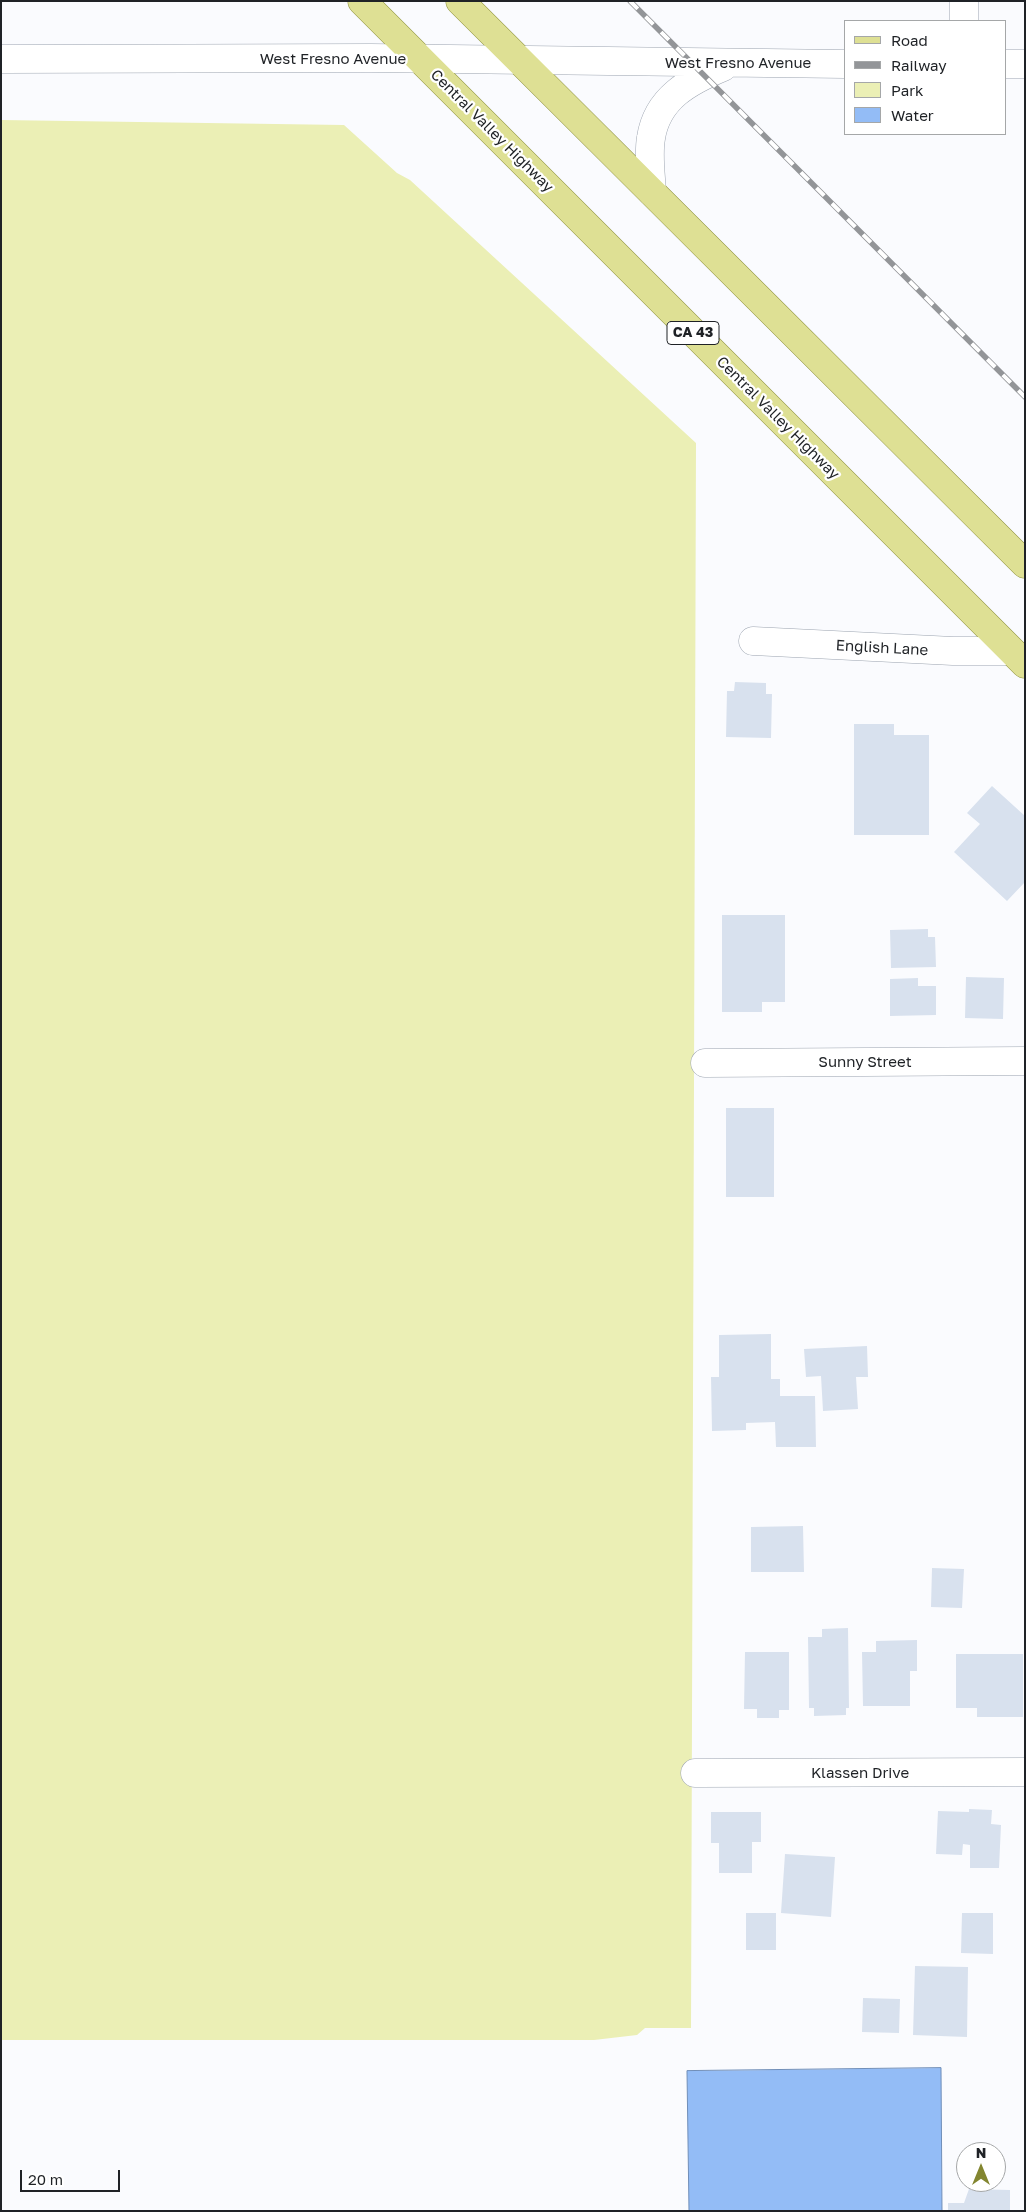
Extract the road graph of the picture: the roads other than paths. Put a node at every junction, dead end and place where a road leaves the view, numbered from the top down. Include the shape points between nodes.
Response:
1 (362, 1) edge
2 (460, 1) edge
3 (964, 1) edge
4 (964, 20) edge
5 (1, 59) edge
6 (420, 60) junction
7 (520, 61) junction
8 (732, 63) junction
9 (844, 64) edge
10 (1006, 64) edge
11 (1025, 64) edge
12 (652, 192) junction
13 (1025, 564) edge
14 (753, 641) dead end
15 (1018, 658) edge
16 (1025, 1061) edge
17 (705, 1063) dead end
18 (1025, 1772) edge
19 (695, 1773) dead end

1 - 6 main road, Central Valley Highway / CA 43
2 - 7 main road
3 - 4 street
5 - 6 street, West Fresno Avenue
6 - 7 street, West Fresno Avenue
6 - 15 main road, Central Valley Highway / CA 43
7 - 8 street, West Fresno Avenue
7 - 12 main road
8 - 9 street, West Fresno Avenue
8 - 12 street via 686,84 657,113 650,139
10 - 11 street
12 - 13 main road
14 - 15 street, English Lane via 953,651
16 - 17 street, Sunny Street
18 - 19 street, Klassen Drive

